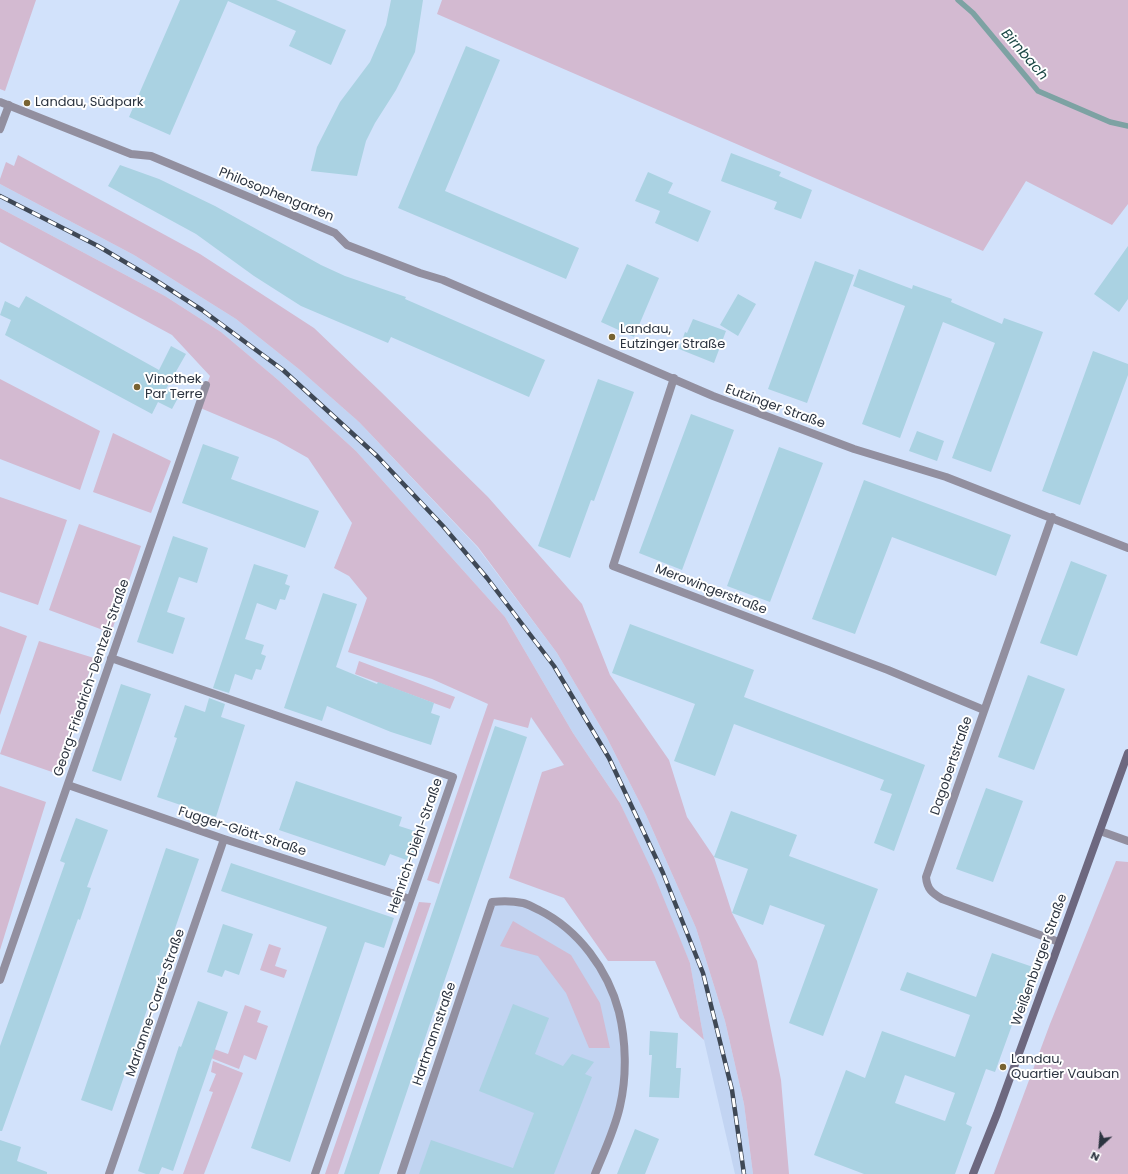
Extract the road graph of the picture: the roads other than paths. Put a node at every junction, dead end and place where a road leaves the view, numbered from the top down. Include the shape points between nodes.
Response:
1 (0, 102) edge
2 (9, 105) junction
3 (0, 129) edge
4 (420, 273) joint
5 (674, 378) junction
6 (206, 384) dead end
7 (1052, 518) junction
8 (1128, 548) edge
9 (111, 658) junction
10 (984, 710) junction
11 (1128, 753) edge
12 (68, 785) junction
13 (1100, 830) junction
14 (224, 839) junction
15 (1128, 841) edge
16 (410, 900) junction
17 (1059, 942) junction
18 (0, 980) edge
19 (110, 1174) edge
20 (315, 1174) edge
21 (401, 1174) edge
22 (595, 1174) edge
23 (973, 1174) edge

1 - 2 street
2 - 3 street
2 - 4 street, Philosophengarten via 131,154 151,156 335,233 348,245
4 - 5 street, Eutzinger Straße via 443,280
5 - 7 street, Eutzinger Straße via 713,396 839,444 946,477
5 - 10 street, Merowingerstraße via 613,566
6 - 9 street, Georg-Friedrich-Dentzel-Straße
7 - 8 street, Eutzinger Straße
7 - 10 street, Dagobertstraße
9 - 12 street, Georg-Friedrich-Dentzel-Straße
9 - 16 street, Heinrich-Diehl-Straße via 453,777
10 - 17 street, Dagobertstraße via 928,870 927,885 932,893 942,899
11 - 13 street, Weißenburger Straße
12 - 14 street, Fugger-Glött-Straße
12 - 18 street, Georg-Friedrich-Dentzel-Straße
13 - 15 street
13 - 17 street, Weißenburger Straße
14 - 16 street, Fugger-Glött-Straße
14 - 19 street, Marianne-Carré-Straße
16 - 20 street, Heinrich-Diehl-Straße
17 - 23 street, Weißenburger Straße
21 - 22 street, Hartmannstraße via 492,902 524,903 557,920 580,940 606,978 614,996 624,1051 621,1105

